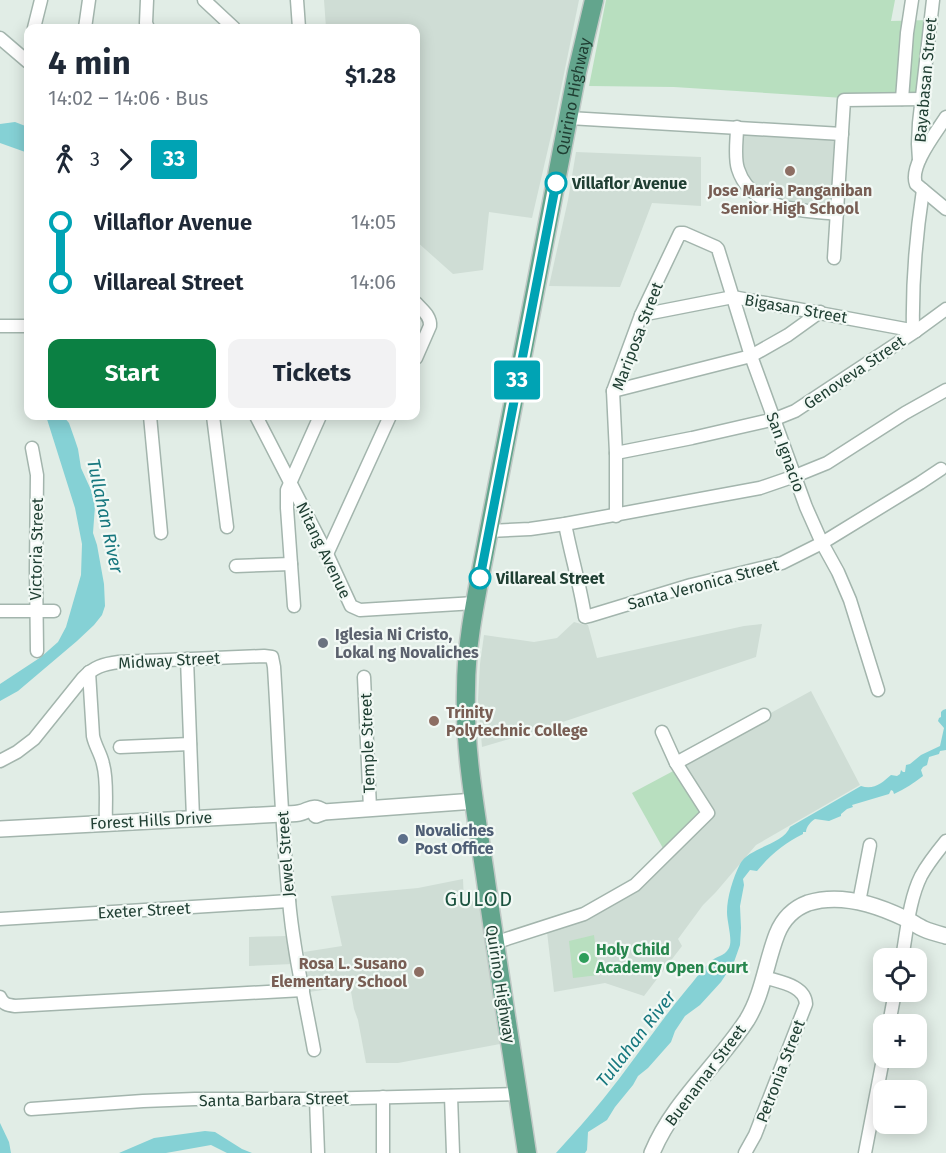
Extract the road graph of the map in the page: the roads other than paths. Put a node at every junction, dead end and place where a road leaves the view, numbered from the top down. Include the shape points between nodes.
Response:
1 (41, 0) edge
2 (90, 0) edge
3 (147, 0) edge
4 (204, 0) edge
5 (297, 0) edge
6 (594, 0) edge
7 (912, 0) edge
8 (933, 0) edge
9 (35, 24) edge
10 (86, 24) edge
11 (146, 24) edge
12 (230, 24) edge
13 (299, 24) edge
14 (0, 38) edge
15 (24, 55) edge
16 (902, 99) junction
17 (922, 99) junction
18 (946, 117) edge
19 (569, 118) junction
20 (737, 127) junction
21 (842, 134) junction
22 (919, 160) junction
23 (923, 190) junction
24 (946, 208) edge
25 (837, 214) junction
26 (680, 233) joint
27 (834, 258) dead end
28 (733, 297) junction
29 (420, 307) edge
30 (946, 309) edge
31 (820, 312) junction
32 (641, 315) junction
33 (0, 326) edge
34 (24, 326) edge
35 (914, 331) junction
36 (420, 349) edge
37 (751, 356) junction
38 (946, 390) edge
39 (613, 392) junction
40 (775, 419) junction
41 (150, 420) edge
42 (214, 420) edge
43 (258, 420) edge
44 (318, 420) edge
45 (388, 420) edge
46 (32, 448) dead end
47 (616, 453) junction
48 (941, 469) dead end
49 (795, 476) junction
50 (291, 483) junction
51 (616, 516) junction
52 (565, 524) junction
53 (227, 527) dead end
54 (489, 531) junction
55 (161, 533) dead end
56 (822, 543) junction
57 (327, 554) junction
58 (291, 564) junction
59 (236, 566) dead end
60 (475, 603) junction
61 (294, 606) dead end
62 (0, 611) edge
63 (36, 611) junction
64 (54, 611) dead end
65 (37, 651) dead end
66 (272, 657) joint
67 (187, 659) junction
68 (89, 672) junction
69 (364, 677) dead end
70 (878, 690) dead end
71 (764, 715) dead end
72 (662, 732) dead end
73 (190, 744) junction
74 (120, 747) dead end
75 (0, 761) edge
76 (676, 763) junction
77 (475, 801) junction
78 (369, 808) junction
79 (282, 814) junction
80 (193, 818) junction
81 (106, 823) junction
82 (0, 829) edge
83 (946, 841) edge
84 (870, 845) dead end
85 (289, 901) junction
86 (859, 902) junction
87 (0, 919) edge
88 (909, 920) junction
89 (946, 936) edge
90 (494, 943) junction
91 (904, 948) edge
92 (764, 977) junction
93 (303, 990) junction
94 (0, 997) edge
95 (314, 1050) dead end
96 (881, 1068) edge
97 (518, 1094) junction
98 (451, 1096) junction
99 (382, 1097) junction
100 (316, 1099) junction
101 (31, 1109) dead end
102 (318, 1153) edge
103 (383, 1153) edge
104 (453, 1153) edge
105 (528, 1153) edge
106 (652, 1153) edge
107 (745, 1153) edge
108 (865, 1153) edge

1 - 9 street
2 - 10 street
3 - 11 street
4 - 12 street
5 - 13 street
6 - 19 main road, Quirino Highway
7 - 16 street
8 - 17 street, Bayabasan Street
14 - 15 street
16 - 17 street
16 - 21 street via 844,100
17 - 22 street, Bayabasan Street
18 - 22 street
19 - 20 street
19 - 54 main road, Quirino Highway
20 - 21 street
20 - 25 street via 737,167 756,195 789,209
21 - 25 street
22 - 23 street via 914,176
23 - 24 street
23 - 35 street via 912,296
25 - 27 street
26 - 28 street, San Ignacio via 716,247
26 - 32 street, Mariposa Street
28 - 31 street, Bigasan Street
28 - 32 street, Bigasan Street
28 - 37 street, San Ignacio
29 - 36 street via 430,321
30 - 35 street, Genoveva Street
31 - 35 street, Bigasan Street
31 - 37 street
32 - 39 street, Mariposa Street
33 - 34 street
35 - 40 street, Genoveva Street via 795,411
37 - 39 street
37 - 40 street, San Ignacio
38 - 49 street via 827,463
39 - 47 street, Mariposa Street
40 - 47 street, Genoveva Street
40 - 49 street, San Ignacio
41 - 55 street
42 - 53 street
43 - 50 street, Nitang Avenue
44 - 50 street
45 - 57 street
46 - 63 street, Victoria Street via 37,474
47 - 51 street, Mariposa Street
48 - 56 street, Santa Veronica Street
49 - 51 street via 760,488
49 - 56 street, San Ignacio
50 - 57 street, Nitang Avenue
50 - 58 street via 287,508
51 - 52 street
52 - 54 street
52 - 56 street, Santa Veronica Street via 585,617 782,563
54 - 60 main road, Quirino Highway
56 - 70 street, San Ignacio via 850,600
57 - 60 street, Nitang Avenue via 355,608
58 - 59 street
58 - 61 street
60 - 77 main road, Quirino Highway via 466,687 467,742
62 - 63 street
63 - 64 street
63 - 65 street, Victoria Street
66 - 67 street, Midway Street
66 - 79 street, Jewel Street
67 - 68 street, Midway Street via 107,663
67 - 73 street
68 - 75 street via 34,739
68 - 81 street via 94,744 105,770
69 - 78 street, Temple Street
71 - 76 street
72 - 76 street
73 - 74 street
73 - 80 street
76 - 90 street via 708,813 635,885 584,914
77 - 78 street, Forest Hills Drive
77 - 90 main road, Quirino Highway
78 - 79 street, Forest Hills Drive via 324,812 308,808 302,813
79 - 80 street, Forest Hills Drive
79 - 85 street, Jewel Street
80 - 81 street, Forest Hills Drive
81 - 82 street, Forest Hills Drive
83 - 88 street via 921,876
84 - 86 street
85 - 87 street, Exeter Street
85 - 93 street, Jewel Street
86 - 88 street, Buenamar Street
86 - 92 street, Buenamar Street via 818,900 788,915 771,948
88 - 89 street, Buenamar Street
88 - 91 street
90 - 97 main road, Quirino Highway
92 - 106 street, Buenamar Street via 749,1016 671,1118
92 - 107 street, Petronia Street via 794,987 806,1004
93 - 94 street via 15,1006 7,1005
93 - 95 street, Jewel Street
96 - 108 street
97 - 98 street, Santa Barbara Street
97 - 105 main road, Quirino Highway
98 - 99 street, Santa Barbara Street
98 - 104 street
99 - 100 street, Santa Barbara Street
99 - 103 street
100 - 101 street, Santa Barbara Street via 143,1101
100 - 102 street

